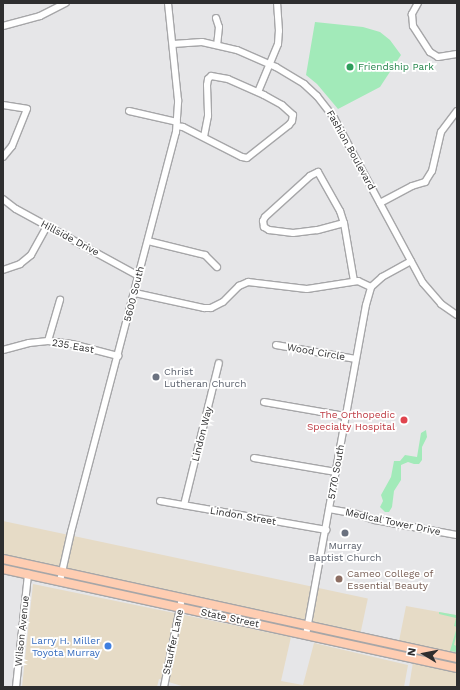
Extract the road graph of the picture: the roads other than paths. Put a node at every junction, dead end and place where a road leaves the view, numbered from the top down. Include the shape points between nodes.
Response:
1 (66, 3) edge
2 (168, 3) edge
3 (277, 3) edge
4 (418, 3) edge
5 (216, 18) dead end
6 (3, 26) edge
7 (173, 44) junction
8 (217, 45) junction
9 (457, 54) edge
10 (271, 64) junction
11 (258, 92) junction
12 (3, 105) edge
13 (129, 111) dead end
14 (457, 111) edge
15 (177, 124) junction
16 (204, 137) junction
17 (3, 157) edge
18 (3, 198) edge
19 (380, 203) junction
20 (344, 223) junction
21 (47, 226) junction
22 (148, 241) junction
23 (411, 261) junction
24 (217, 267) dead end
25 (3, 270) edge
26 (139, 276) junction
27 (354, 281) junction
28 (371, 287) junction
29 (135, 293) junction
30 (60, 300) dead end
31 (457, 315) edge
32 (48, 342) junction
33 (276, 346) dead end
34 (3, 350) edge
35 (118, 356) junction
36 (356, 359) junction
37 (219, 363) dead end
38 (264, 402) dead end
39 (345, 416) junction
40 (254, 458) dead end
41 (336, 472) junction
42 (160, 501) dead end
43 (184, 505) junction
44 (330, 509) junction
45 (326, 530) junction
46 (457, 535) edge
47 (3, 559) edge
48 (3, 569) edge
49 (62, 572) junction
50 (28, 574) junction
51 (60, 581) junction
52 (182, 598) junction
53 (180, 607) junction
54 (308, 625) junction
55 (306, 635) junction
56 (457, 658) edge
57 (457, 668) edge
58 (16, 687) edge
59 (164, 687) edge

1 - 6 street via 40,16
2 - 7 street, 5600 South
3 - 10 street via 279,38
4 - 9 street via 412,14 413,26 430,52 438,58
5 - 8 street via 219,27
7 - 8 street, Fashion Boulevard via 194,42
7 - 15 street, 5600 South via 178,100
8 - 10 street, Fashion Boulevard
10 - 11 street
10 - 19 street, Fashion Boulevard via 304,84 328,109
11 - 16 street via 220,77 208,78 208,116
11 - 16 street via 292,113 293,118 289,125 247,158
12 - 17 street via 28,109 12,146
13 - 15 street
14 - 19 street via 441,132 432,171 425,182
15 - 16 street
15 - 22 street, 5600 South
18 - 21 street, Hillside Drive via 16,209
19 - 23 street, Fashion Boulevard
20 - 20 street via 318,172 310,176 263,221 264,227 268,230 304,233
20 - 27 street
21 - 25 street via 31,255 20,264
21 - 26 street, Hillside Drive
22 - 24 street via 205,255
22 - 26 street, 5600 South
23 - 28 street via 382,276
23 - 31 street, Fashion Boulevard via 435,298
26 - 29 street, 5600 South
27 - 28 street
27 - 29 street via 307,289 248,282 239,286 212,308
28 - 36 street, 5770 South
29 - 35 street, 5600 South
30 - 32 street
32 - 34 street, 235 East
32 - 35 street, 235 East via 72,344
33 - 36 street, Wood Circle
35 - 49 street, 5600 South
36 - 39 street, 5770 South
37 - 43 street, Lindon Way
38 - 39 street
39 - 41 street, 5770 South
40 - 41 street
41 - 44 street, 5770 South
42 - 43 street, Lindon Street
43 - 45 street, Lindon Street
44 - 45 street, 5770 South
44 - 46 street, Medical Tower Drive
45 - 54 street, 5770 South
47 - 49 main road, State Street
48 - 50 main road, State Street
49 - 51 street, 5600 South
49 - 52 main road, State Street
50 - 51 main road, State Street
50 - 58 street, Wilson Avenue
51 - 53 main road, State Street
52 - 53 street, Stauffer Lane
52 - 54 main road, State Street
53 - 55 main road, State Street
53 - 59 street, Stauffer Lane
54 - 55 street, 5770 South
54 - 56 main road, State Street
55 - 57 main road, State Street

